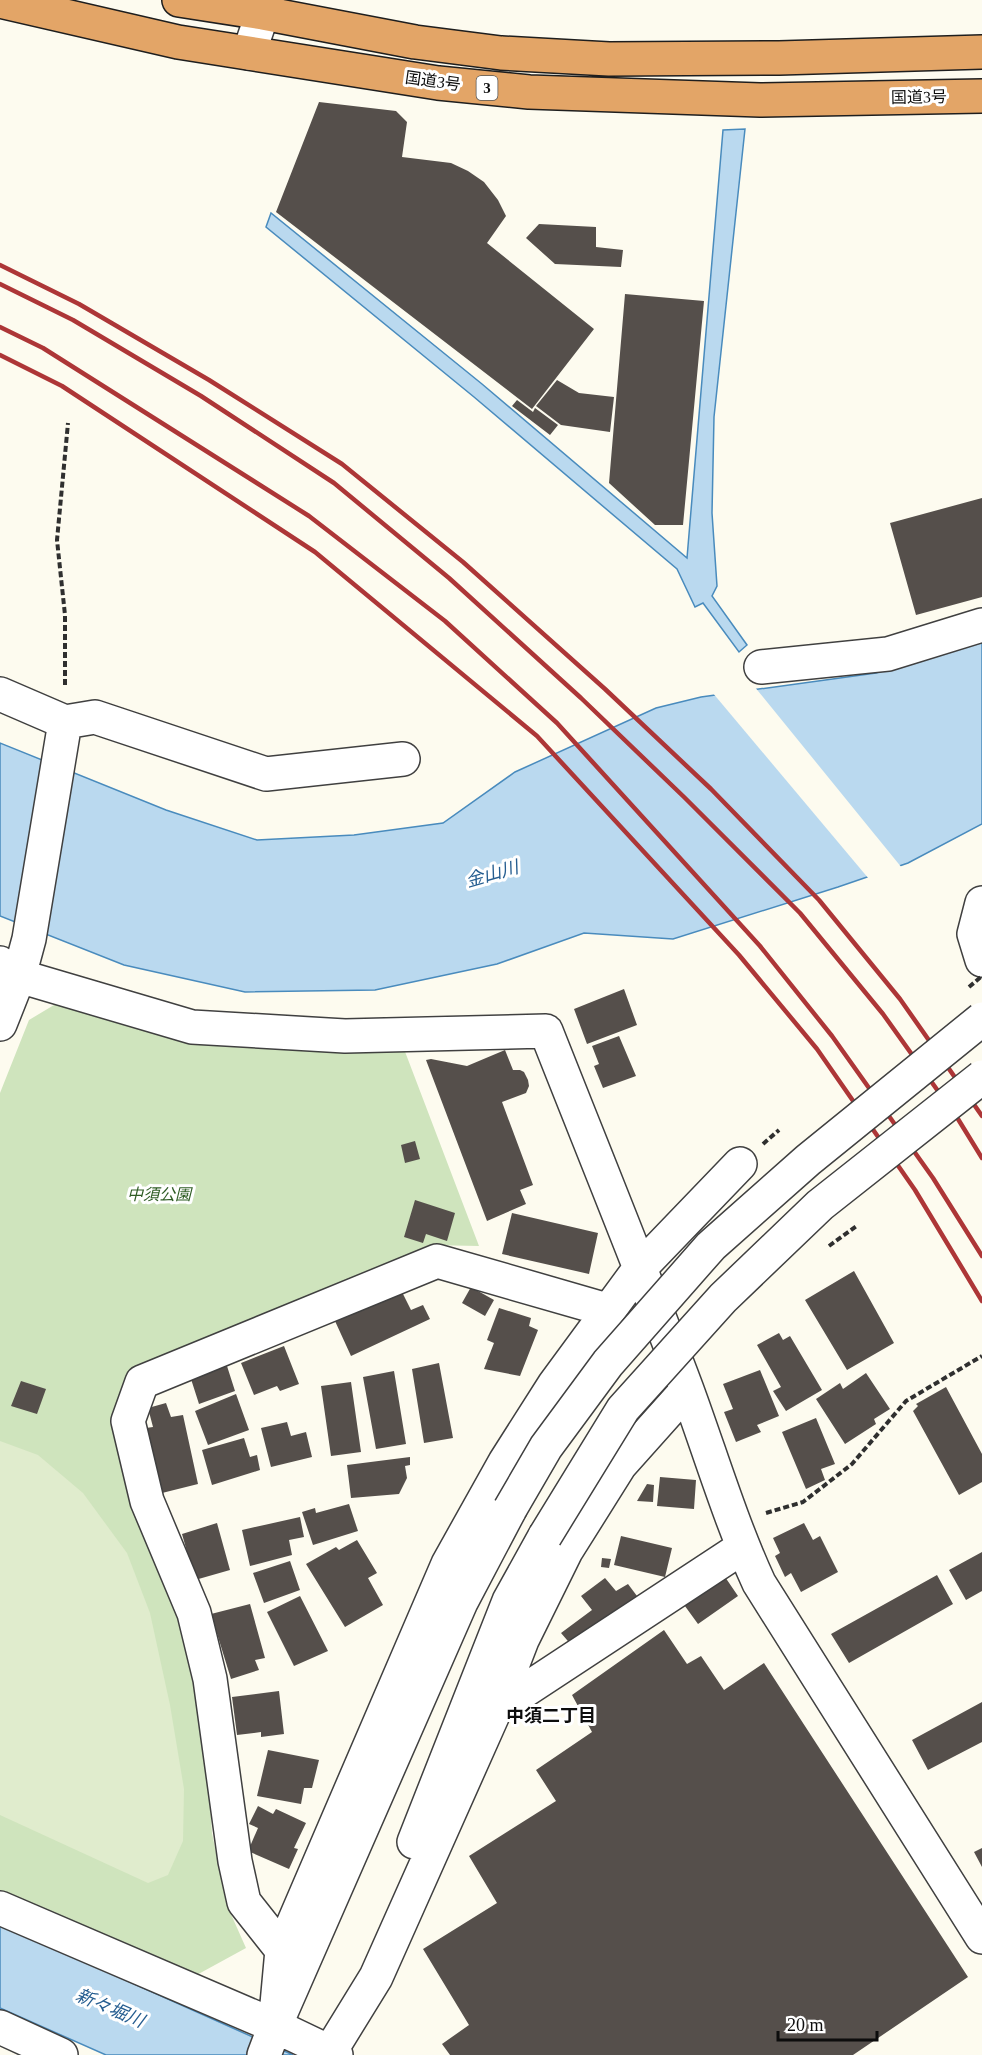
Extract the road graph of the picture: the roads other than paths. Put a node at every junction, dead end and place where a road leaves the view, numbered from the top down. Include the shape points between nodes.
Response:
1 (179, 0) edge
2 (0, 1) edge
3 (265, 7) edge
4 (982, 52) edge
5 (249, 53) junction
6 (982, 96) edge
7 (982, 625) edge
8 (761, 667) dead end
9 (0, 694) edge
10 (66, 722) junction
11 (403, 759) dead end
12 (982, 903) edge
13 (982, 960) edge
14 (9, 970) edge
15 (982, 1019) edge
16 (0, 1024) edge
17 (982, 1077) edge
18 (740, 1164) dead end
19 (640, 1268) junction
20 (607, 1310) junction
21 (687, 1390) junction
22 (743, 1547) junction
23 (495, 1710) junction
24 (0, 1908) edge
25 (982, 1936) edge
26 (282, 1950) junction
27 (0, 2027) edge
28 (269, 2041) edge
29 (331, 2054) edge
30 (61, 2055) edge

1 - 3 highway, 3
2 - 5 highway, 国道3号 / 3 via 178,42
3 - 4 highway, 3 via 416,42 501,53 597,58 779,58
3 - 5 street
5 - 6 highway, 国道3号 / 3 via 438,83 529,92 760,100
7 - 8 street via 888,654
9 - 10 street
10 - 11 street via 95,717 266,774
10 - 14 street via 29,939
12 - 13 street via 974,934
14 - 16 street
14 - 19 street via 192,1027 345,1036 546,1031
15 - 28 street, bridge via 808,1160 711,1246 608,1363 546,1447 461,1602
17 - 29 street, bridge via 820,1205 723,1298 623,1409 509,1601
18 - 19 street
19 - 20 street
19 - 21 street
20 - 26 street via 548,1394 448,1564
20 - 26 street via 437,1261 142,1382 128,1421 147,1502 197,1624 210,1679 244,1902
21 - 22 street
21 - 23 street via 620,1465 566,1551 522,1640
22 - 23 street
22 - 25 street via 759,1583
23 - 29 street via 376,1977
24 - 28 street
26 - 28 street
27 - 30 street
28 - 29 street

